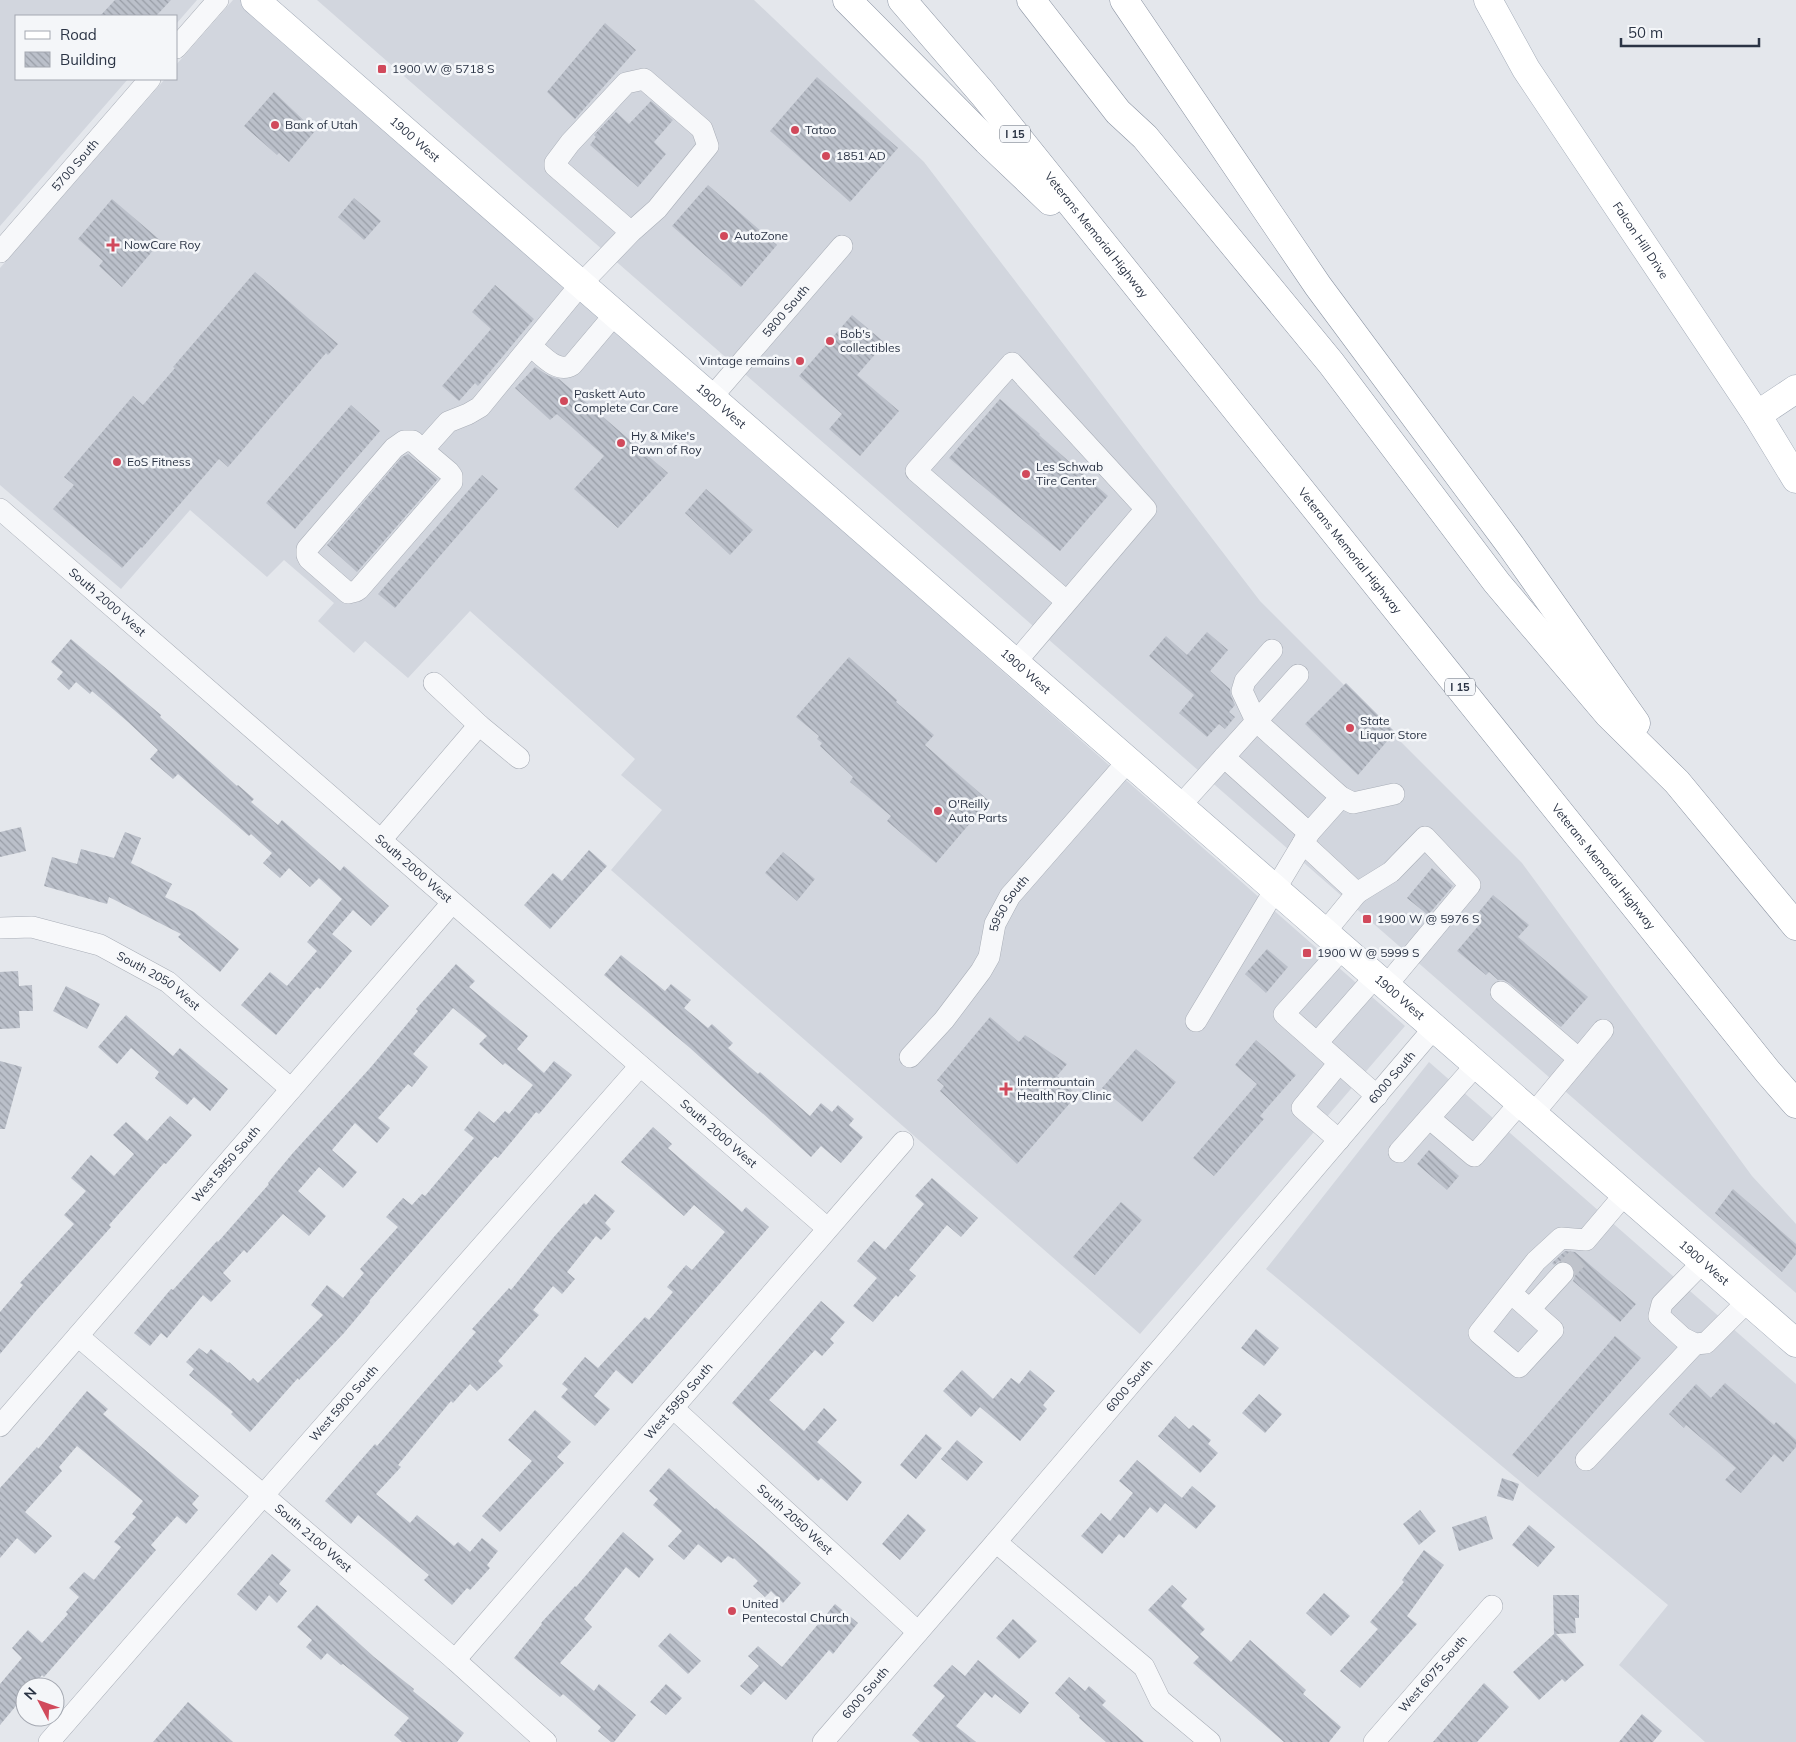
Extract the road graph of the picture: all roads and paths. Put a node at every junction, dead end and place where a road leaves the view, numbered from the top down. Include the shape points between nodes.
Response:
1 (218, 0) edge
2 (255, 0) edge
3 (847, 0) edge
4 (902, 0) edge
5 (1031, 0) edge
6 (1124, 0) edge
7 (1488, 0) edge
8 (178, 46) edge
9 (149, 80) edge
10 (631, 232) junction
11 (842, 246) dead end
12 (0, 252) edge
13 (1124, 271) junction
14 (581, 284) junction
15 (615, 314) junction
16 (531, 346) junction
17 (1796, 390) edge
18 (711, 398) junction
19 (1757, 415) junction
20 (424, 450) junction
21 (1796, 479) edge
22 (0, 509) edge
23 (1066, 601) junction
24 (1272, 650) dead end
25 (1015, 663) junction
26 (1298, 675) dead end
27 (434, 683) dead end
28 (1256, 721) junction
29 (479, 725) junction
30 (519, 758) dead end
31 (1224, 758) junction
32 (1128, 761) junction
33 (1677, 782) junction
34 (1394, 794) dead end
35 (1341, 797) junction
36 (1180, 806) junction
37 (1306, 838) junction
38 (381, 840) junction
39 (1276, 889) junction
40 (1357, 893) junction
41 (452, 902) junction
42 (1796, 926) edge
43 (0, 928) edge
44 (1334, 940) junction
45 (1381, 981) junction
46 (1501, 992) dead end
47 (1196, 1021) dead end
48 (1434, 1028) junction
49 (1603, 1030) dead end
50 (1317, 1043) junction
51 (910, 1057) dead end
52 (1579, 1059) junction
53 (1339, 1063) junction
54 (1476, 1065) junction
55 (640, 1066) junction
56 (291, 1089) junction
57 (1377, 1096) junction
58 (1796, 1104) edge
59 (1527, 1109) junction
60 (1429, 1118) junction
61 (1339, 1140) junction
62 (903, 1142) dead end
63 (1399, 1152) dead end
64 (1625, 1194) junction
65 (827, 1228) junction
66 (1703, 1262) junction
67 (1559, 1270) tunnel mouth
68 (1748, 1301) junction
69 (78, 1336) junction
70 (1796, 1343) edge
71 (1695, 1344) junction
72 (672, 1408) junction
73 (0, 1426) edge
74 (1586, 1460) dead end
75 (263, 1496) junction
76 (996, 1542) junction
77 (1492, 1606) dead end
78 (918, 1632) junction
79 (455, 1660) junction
80 (49, 1742) edge
81 (546, 1742) edge
82 (823, 1742) edge
83 (1210, 1742) edge
84 (1374, 1742) edge

1 - 8 street
2 - 14 main road, 1900 West
3 - 13 main road via 987,141
4 - 13 main road, Veterans Memorial Highway / I 15 via 983,94
5 - 33 main road via 1118,112 1145,137 1331,364 1497,583 1608,714
6 - 33 main road via 1318,286 1511,546
7 - 19 main road, Falcon Hill Drive via 1526,69
9 - 12 street, 5700 South
10 - 10 street via 657,209 708,146 702,130 644,79 626,83 555,163
10 - 14 street
11 - 18 street, 5800 South
13 - 58 main road, Veterans Memorial Highway / I 15
14 - 15 main road, 1900 West
14 - 16 street
15 - 16 street via 568,367 557,366
15 - 18 main road, 1900 West
16 - 20 street via 480,407 448,422
17 - 19 main road
18 - 25 main road, 1900 West
19 - 21 main road, Falcon Hill Drive
20 - 20 street via 413,441 404,441 394,448 307,549 309,559 348,593 359,589 452,482 452,476
22 - 38 street, South 2000 West
23 - 23 street via 1146,509 1012,363 916,471
23 - 25 street
24 - 28 street via 1245,681 1242,691
25 - 32 main road, 1900 West
26 - 28 street
27 - 29 street
28 - 31 street
28 - 35 street
29 - 30 street
29 - 38 street
31 - 36 street
31 - 37 street
32 - 36 main road, 1900 West
32 - 51 street, 5950 South via 1010,896 995,924 989,957 981,971 944,1020
33 - 42 main road
34 - 35 street via 1353,803
35 - 37 street
36 - 39 main road, 1900 West
37 - 39 street
37 - 40 street
38 - 41 street, South 2000 West
39 - 44 main road, 1900 West
39 - 47 street
40 - 44 street
40 - 45 street via 1391,872 1425,837 1470,885
41 - 55 street, South 2000 West
41 - 56 street, West 5850 South
43 - 56 street, South 2050 West via 32,927 100,945 168,982
44 - 45 main road, 1900 West
44 - 50 street via 1284,1014
45 - 48 main road, 1900 West
45 - 50 street
46 - 52 street
48 - 54 main road, 1900 West
48 - 57 street, 6000 South
49 - 52 street
50 - 53 street
52 - 59 street
53 - 57 street
53 - 61 street via 1302,1108
54 - 59 main road, 1900 West
54 - 60 street
55 - 65 street, South 2000 West
55 - 75 street, West 5900 South
56 - 69 street, West 5850 South
57 - 61 street, 6000 South
59 - 60 street via 1474,1156
59 - 64 main road, 1900 West
60 - 63 street
61 - 76 street, 6000 South
62 - 65 street, West 5950 South
64 - 66 main road, 1900 West
64 - 67 street via 1579,1248 1562,1238 1536,1261 1521,1302
65 - 72 street, West 5950 South
66 - 68 main road, 1900 West
66 - 71 street via 1662,1304 1658,1316
68 - 70 main road, 1900 West
68 - 71 street via 1706,1342
69 - 73 street, West 5850 South
69 - 75 street, South 2100 West
71 - 74 street
72 - 78 street, South 2050 West
72 - 79 street, West 5950 South
75 - 79 street, South 2100 West
75 - 80 street, West 5900 South
76 - 78 street, 6000 South
76 - 83 street via 1144,1668 1160,1700
77 - 84 street, West 6075 South
78 - 82 street, 6000 South
79 - 81 street, South 2100 West

